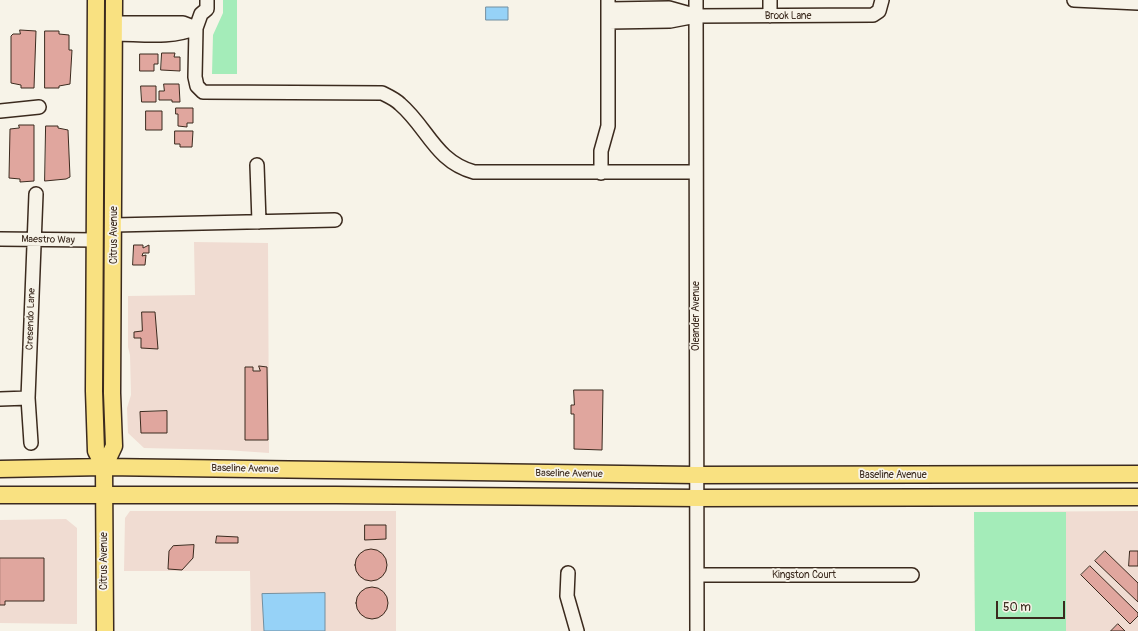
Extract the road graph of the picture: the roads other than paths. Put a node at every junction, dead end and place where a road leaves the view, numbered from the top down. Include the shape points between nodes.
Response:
1 (96, 0) edge
2 (114, 0) edge
3 (207, 0) edge
4 (696, 0) edge
5 (770, 0) edge
6 (1074, 0) edge
7 (1138, 3) edge
8 (881, 6) edge
9 (651, 8) junction
10 (609, 10) edge
11 (696, 16) junction
12 (770, 16) junction
13 (651, 22) junction
14 (196, 28) junction
15 (114, 29) junction
16 (39, 107) dead end
17 (0, 110) edge
18 (257, 165) dead end
19 (601, 172) junction
20 (696, 172) junction
21 (36, 194) dead end
22 (335, 220) dead end
23 (259, 222) junction
24 (114, 225) junction
25 (0, 239) edge
26 (34, 239) junction
27 (95, 240) junction
28 (28, 398) junction
29 (0, 399) edge
30 (31, 443) dead end
31 (104, 467) junction
32 (0, 469) edge
33 (1138, 474) edge
34 (696, 475) junction
35 (0, 495) edge
36 (104, 496) junction
37 (1138, 497) edge
38 (697, 498) junction
39 (568, 573) dead end
40 (697, 575) junction
41 (912, 575) dead end
42 (105, 631) edge
43 (577, 631) edge
44 (697, 631) edge

1 - 27 main road, Citrus Avenue
2 - 15 main road, Citrus Avenue
3 - 14 street via 207,9 201,14
4 - 11 street, Oleander Avenue
5 - 12 street
6 - 7 street
8 - 12 street, Brook Lane via 873,15
9 - 10 street
9 - 11 street via 669,8
9 - 13 street
10 - 13 street
10 - 19 street via 608,126 601,151
11 - 12 street, Brook Lane
11 - 13 street
11 - 20 street, Oleander Avenue
14 - 15 street via 172,34
14 - 19 street via 195,77 197,86 203,92 382,92 400,103 440,152 461,168 474,172
15 - 24 main road, Citrus Avenue
16 - 17 street
18 - 23 street
19 - 20 street
20 - 34 street, Oleander Avenue
21 - 26 street, Cresendo Lane
22 - 23 street
23 - 24 street
24 - 31 main road, Citrus Avenue via 114,446
25 - 26 street, Maestro Way
26 - 27 street, Maestro Way
26 - 28 street, Cresendo Lane
27 - 31 main road, Citrus Avenue via 96,448
28 - 29 street
28 - 30 street, Cresendo Lane
31 - 32 main road, Baseline Avenue
31 - 34 main road, Baseline Avenue
31 - 36 main road, Citrus Avenue
33 - 34 main road, Baseline Avenue
34 - 38 street, Oleander Avenue
35 - 36 main road
36 - 38 main road
36 - 42 main road, Citrus Avenue
37 - 38 main road
38 - 40 street, Oleander Avenue
39 - 43 street via 567,596
40 - 41 street, Kingston Court
40 - 44 street, Oleander Avenue

